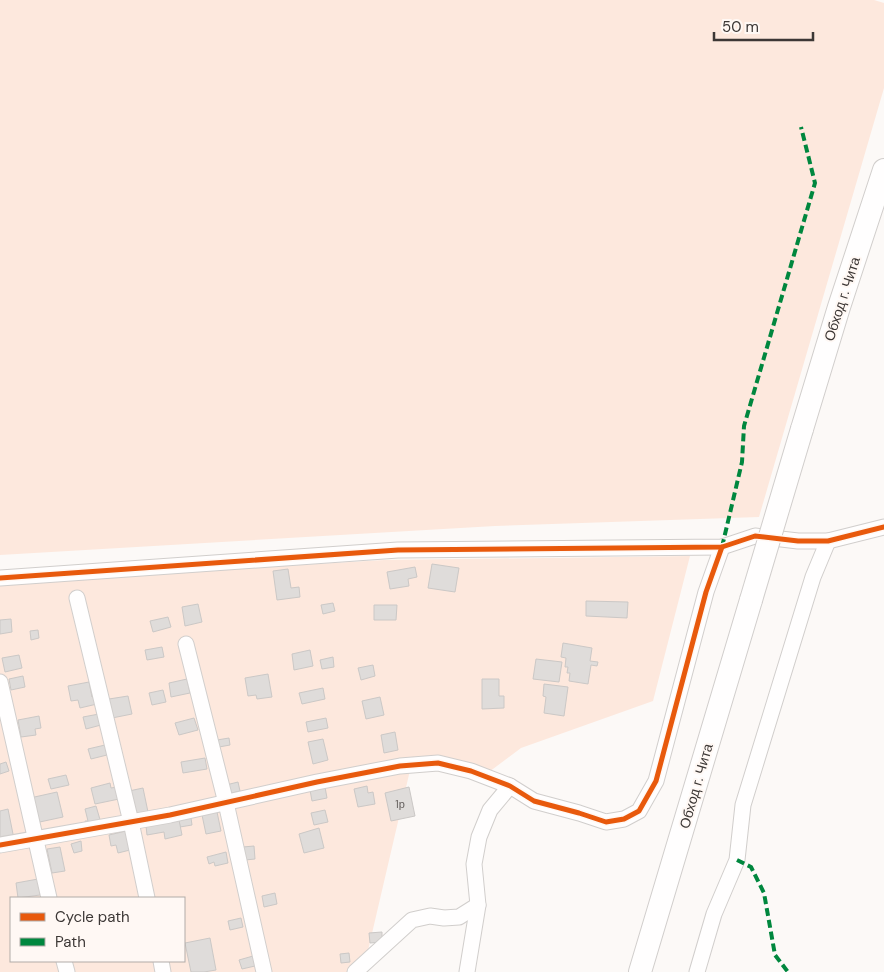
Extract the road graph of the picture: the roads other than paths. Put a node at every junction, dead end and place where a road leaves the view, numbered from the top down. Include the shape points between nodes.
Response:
1 (884, 170) edge
2 (884, 527) edge
3 (828, 540) junction
4 (722, 547) junction
5 (0, 578) edge
6 (77, 598) dead end
7 (186, 644) dead end
8 (0, 682) edge
9 (510, 786) junction
10 (226, 803) junction
11 (131, 822) junction
12 (35, 838) junction
13 (0, 845) edge
14 (49, 897) edge
15 (148, 897) edge
16 (478, 905) junction
17 (264, 972) edge
18 (355, 972) edge
19 (467, 972) edge
20 (640, 972) edge
21 (697, 972) edge

1 - 20 highway, Обход г. Чита, bridge via 839,307
2 - 3 street
3 - 4 street via 798,541 755,536
3 - 21 street via 743,805 737,860 714,914
4 - 5 street via 398,550
4 - 9 street via 706,592 656,781 639,810 624,819 606,822 534,801
6 - 11 street
7 - 10 street
8 - 12 street
9 - 10 street via 438,763 400,766
9 - 16 street via 490,810 479,837 474,864
10 - 11 street
10 - 17 street
11 - 12 street
11 - 15 street
12 - 13 street
12 - 14 street
16 - 18 street via 458,917 430,916 412,920
16 - 19 street

